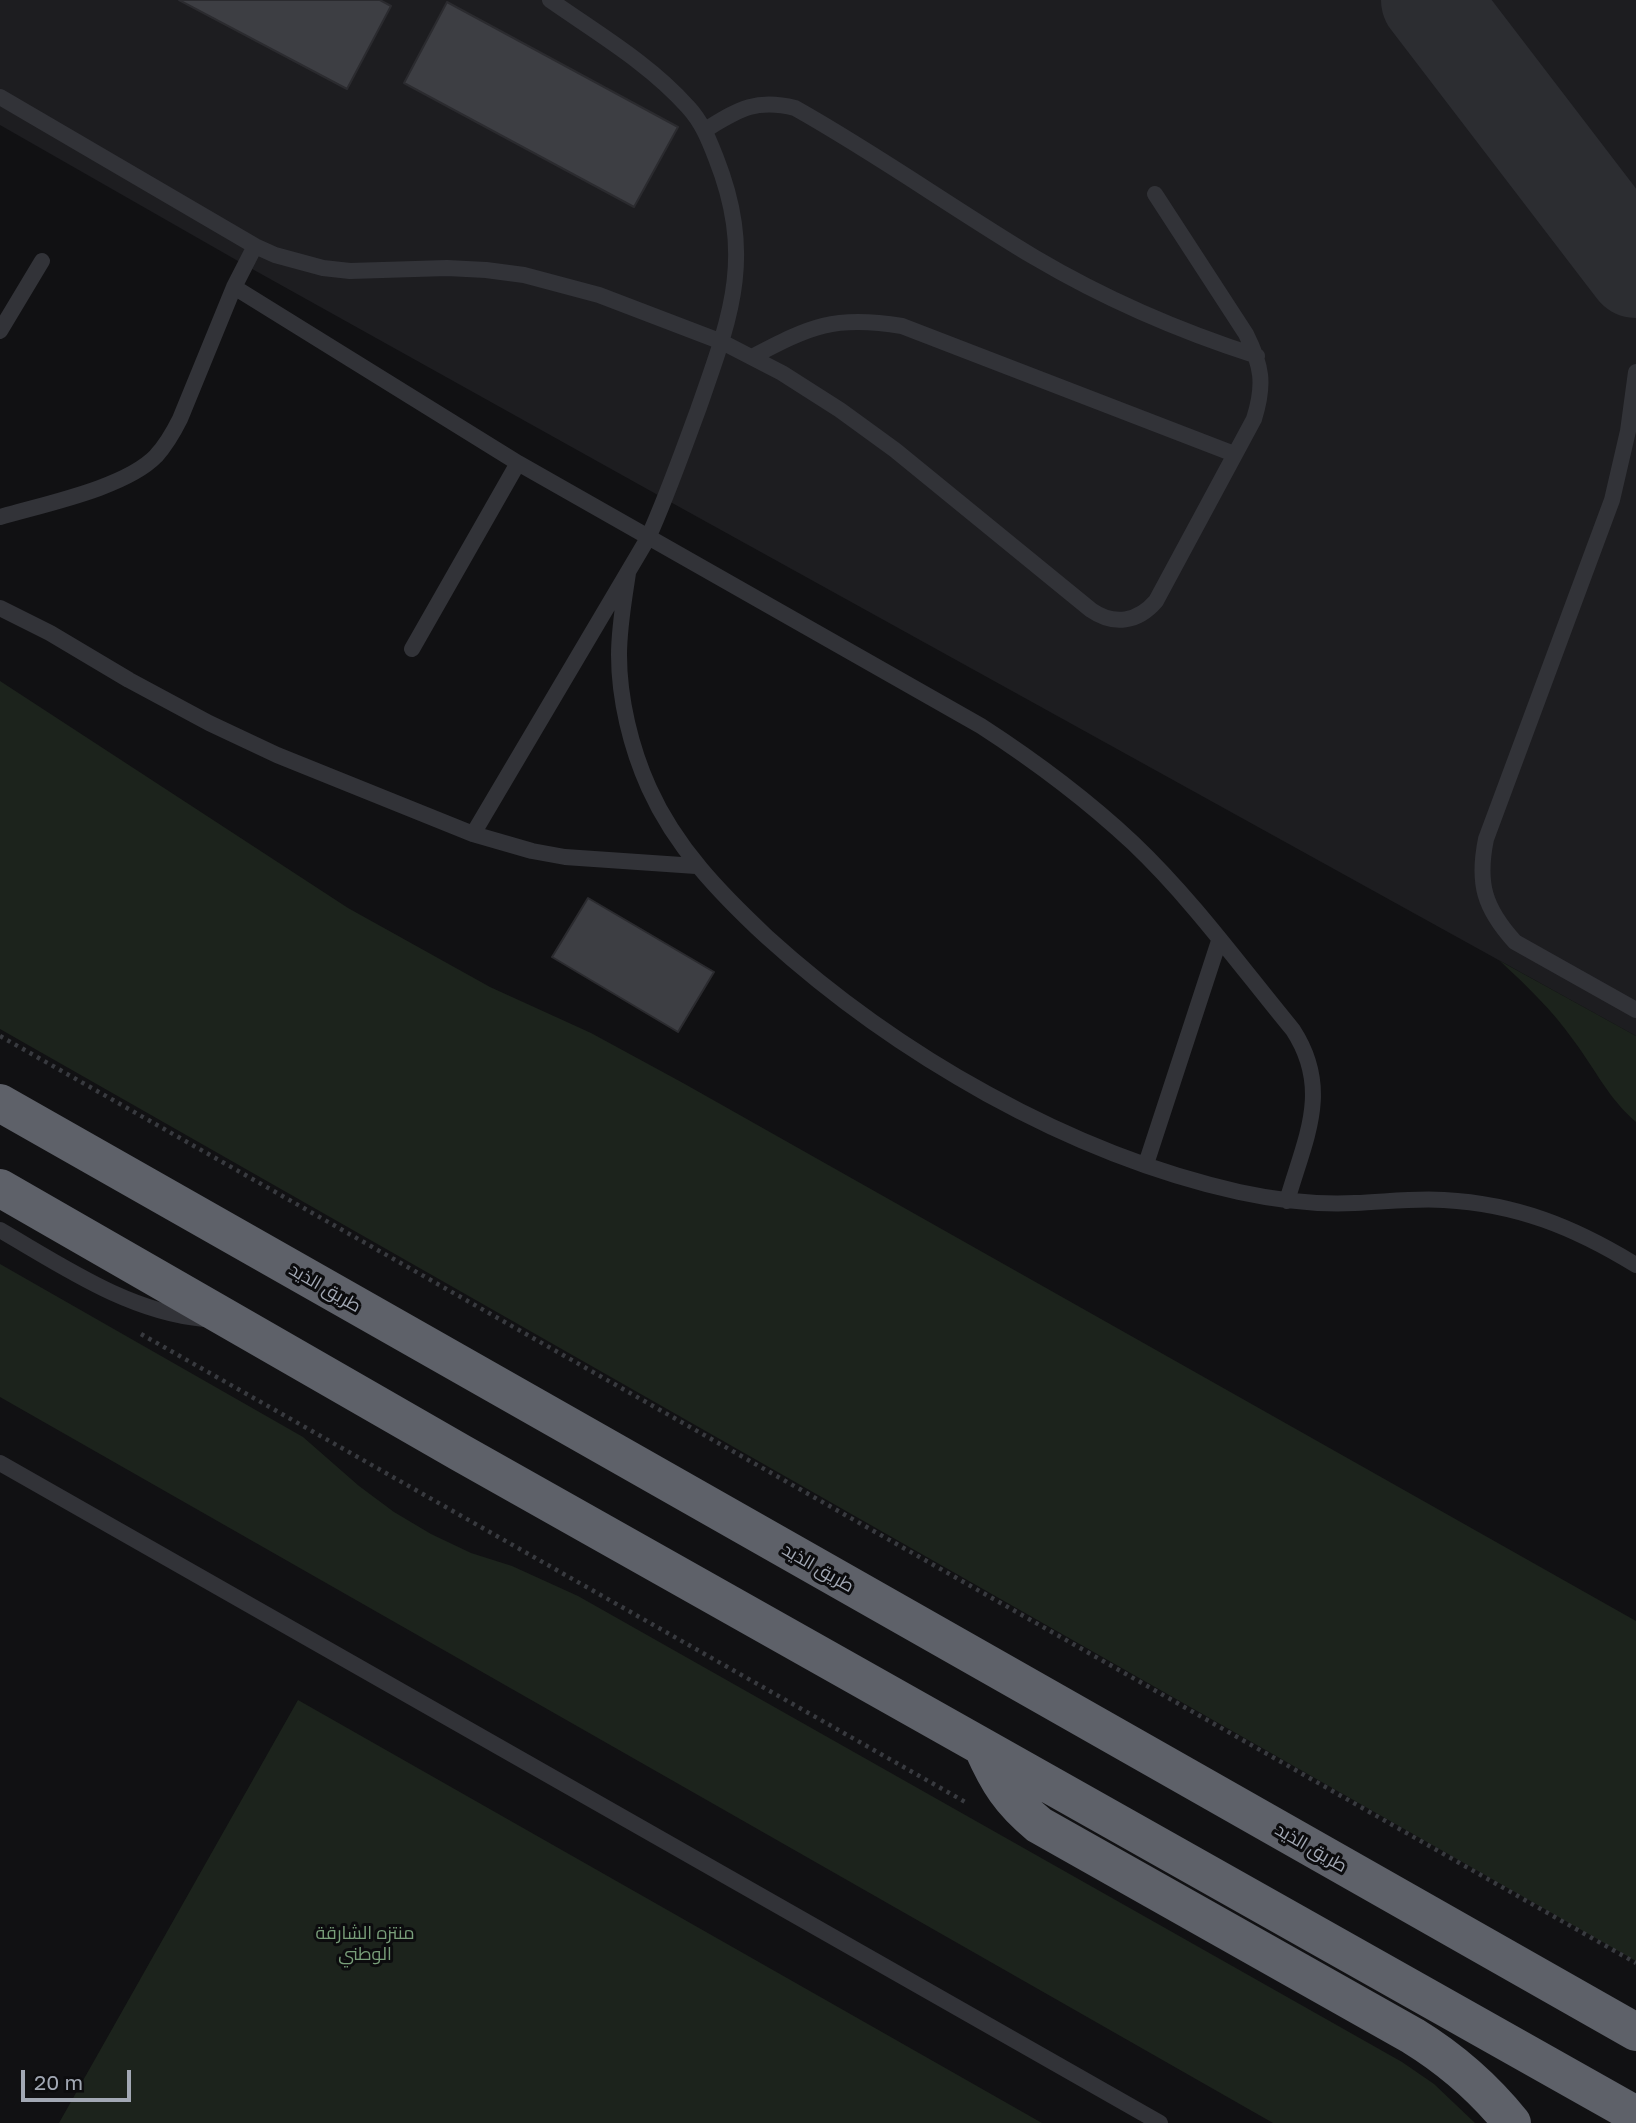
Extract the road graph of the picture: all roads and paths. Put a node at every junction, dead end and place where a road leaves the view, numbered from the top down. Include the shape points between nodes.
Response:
1 (550, 0) edge
2 (0, 97) edge
3 (705, 130) junction
4 (1155, 194) dead end
5 (255, 246) junction
6 (42, 261) dead end
7 (234, 287) junction
8 (0, 331) edge
9 (722, 342) junction
10 (1257, 356) junction
11 (752, 357) junction
12 (1636, 372) edge
13 (1234, 454) junction
14 (518, 463) junction
15 (0, 517) edge
16 (648, 538) junction
17 (628, 573) junction
18 (0, 608) edge
19 (412, 649) dead end
20 (472, 834) junction
21 (696, 866) junction
22 (1219, 941) junction
23 (1636, 1010) edge
24 (0, 1036) edge
25 (0, 1103) edge
26 (1146, 1164) junction
27 (0, 1188) edge
28 (1287, 1200) junction
29 (0, 1230) edge
30 (1636, 1265) edge
31 (235, 1322) junction
32 (134, 1330) dead end
33 (0, 1463) edge
34 (983, 1748) junction
35 (971, 1806) dead end
36 (1636, 1963) edge
37 (1636, 2032) edge
38 (1636, 2115) edge
39 (1160, 2123) edge
40 (1513, 2123) edge

1 - 3 lane via 652,73
2 - 5 lane
3 - 9 lane via 725,181 736,234 733,294
3 - 10 lane via 757,103 795,108 1086,286 1194,335
4 - 10 lane
5 - 7 lane
5 - 9 lane via 323,268 350,271 460,269 524,275 599,295
6 - 8 lane
7 - 14 lane
7 - 15 lane via 180,419 156,457 125,478
9 - 11 lane
9 - 16 lane
10 - 13 lane via 1262,377 1260,399
11 - 13 lane via 801,331 825,324 851,321 902,326
11 - 13 lane via 840,410 895,450 1091,610 1112,620 1136,617 1156,601
12 - 23 lane via 1612,500 1486,839 1482,884 1489,906 1515,942
14 - 16 lane
14 - 19 lane
16 - 17 lane
16 - 22 lane via 1035,761 1135,844
17 - 20 lane
17 - 21 lane via 619,657 633,745 668,825
18 - 20 lane via 209,723
20 - 21 lane via 565,857
21 - 26 lane via 785,952 883,1029 1035,1118
22 - 26 lane
22 - 28 lane via 1293,1030 1310,1062 1315,1097
24 - 36 path
25 - 37 highway, طريق الذيد
26 - 28 lane via 1193,1180
27 - 31 highway
28 - 30 lane via 1482,1203 1555,1222
29 - 31 lane via 118,1296 156,1310
31 - 34 highway
32 - 35 path
33 - 39 lane
34 - 38 highway
34 - 40 highway via 1014,1804 1039,1825 1423,2042 1472,2078

